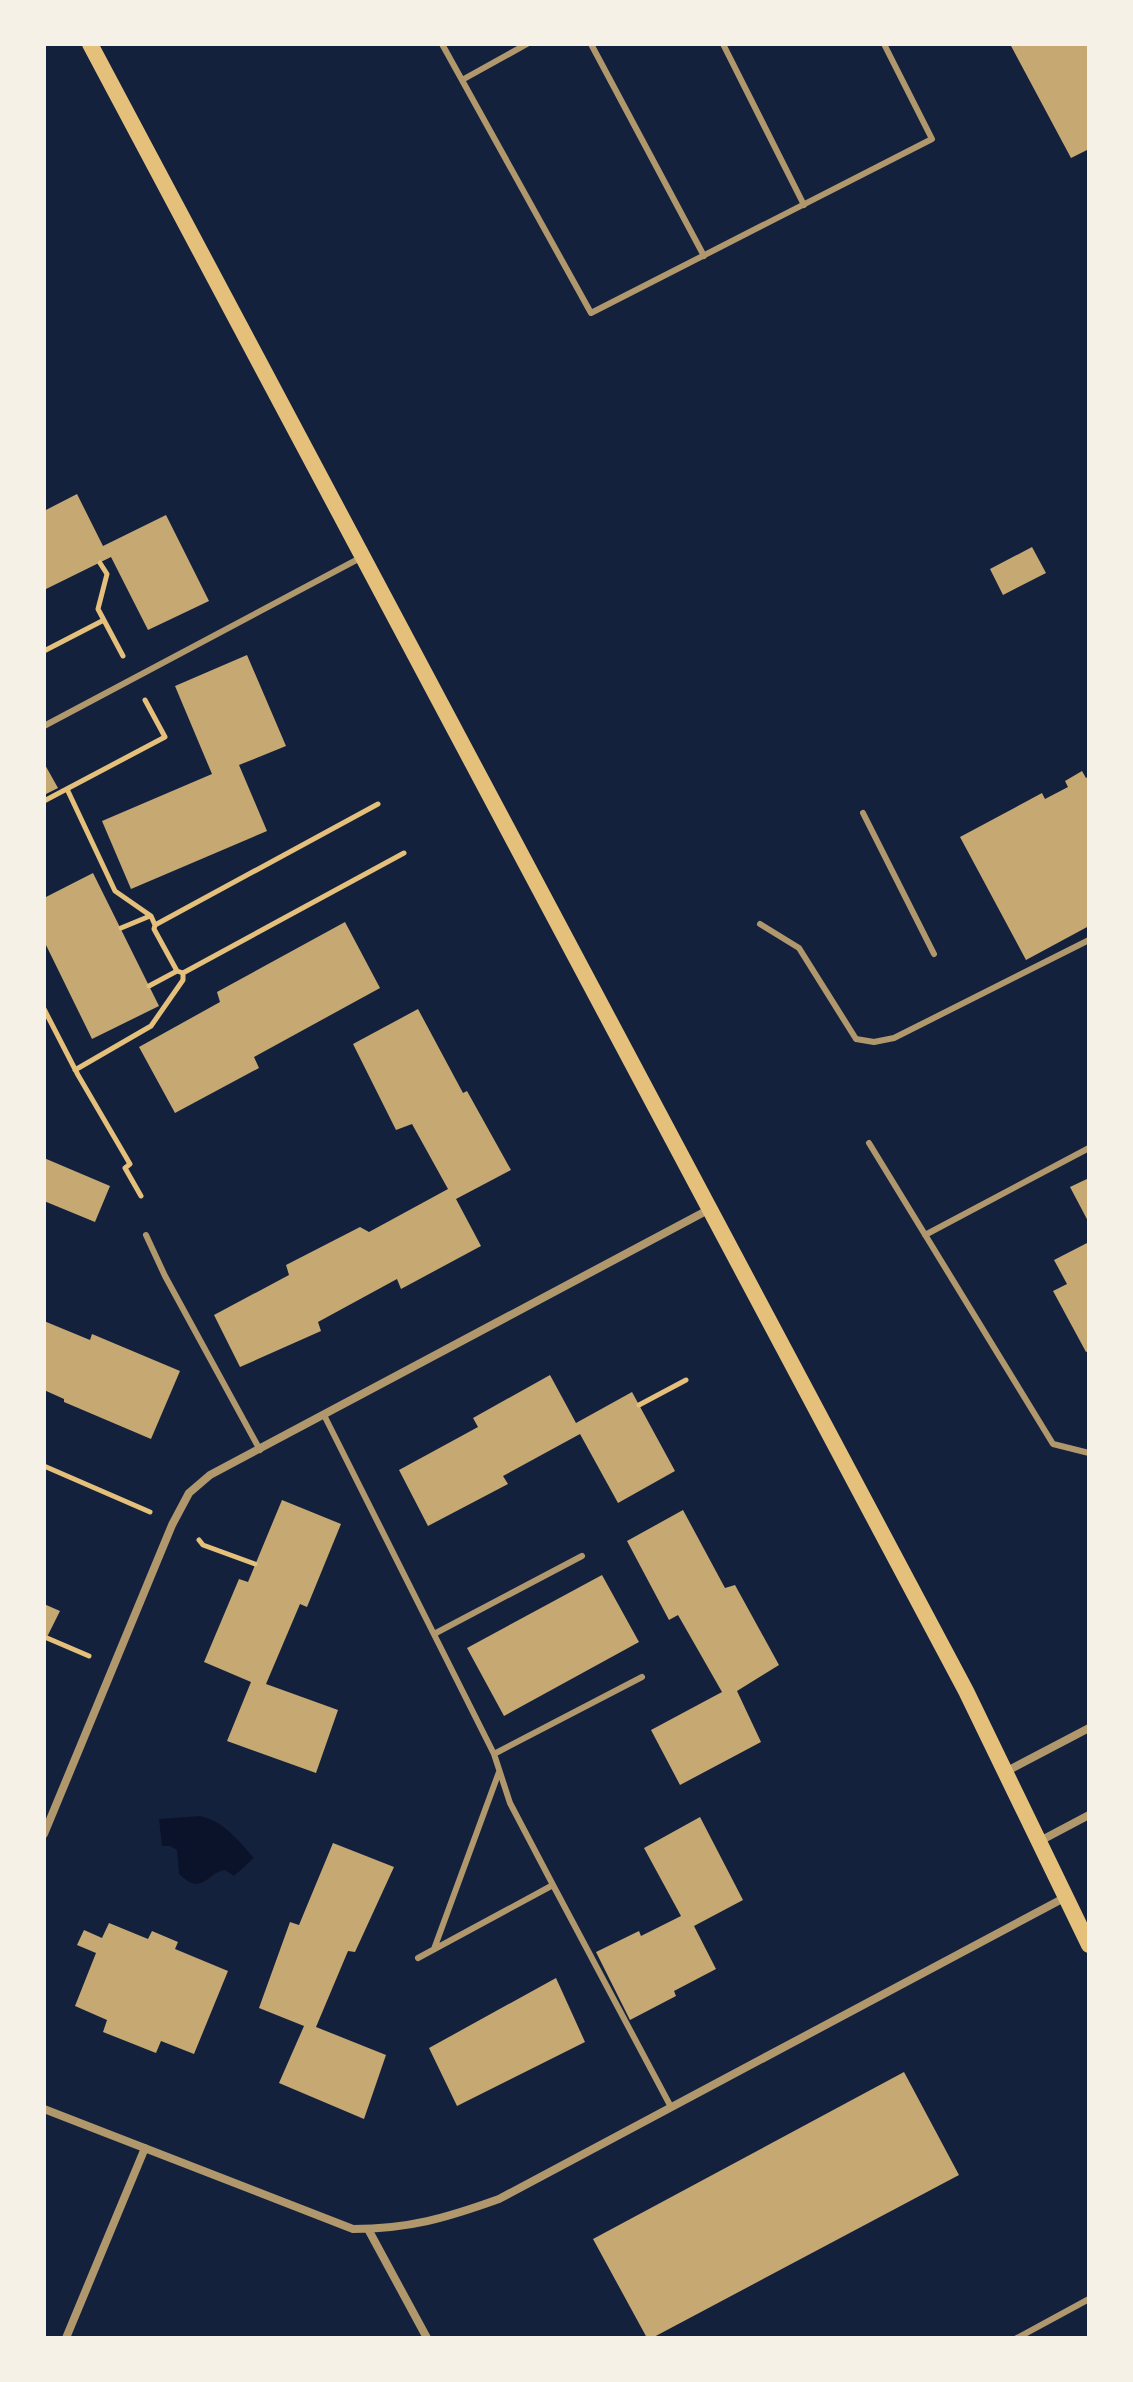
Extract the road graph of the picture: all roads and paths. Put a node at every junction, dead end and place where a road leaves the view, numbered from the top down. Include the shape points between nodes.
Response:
1 (90, 44) edge
2 (442, 44) edge
3 (527, 44) edge
4 (591, 44) edge
5 (723, 44) edge
6 (884, 44) edge
7 (462, 80) junction
8 (804, 205) junction
9 (704, 256) junction
10 (362, 557) junction
11 (100, 563) dead end
12 (102, 621) junction
13 (44, 651) edge
14 (123, 656) dead end
15 (145, 700) dead end
16 (44, 726) edge
17 (67, 789) junction
18 (44, 801) edge
19 (378, 804) dead end
20 (863, 813) dead end
21 (404, 853) dead end
22 (151, 916) junction
23 (760, 924) dead end
24 (155, 925) junction
25 (121, 928) dead end
26 (1089, 940) edge
27 (934, 954) dead end
28 (180, 972) junction
29 (149, 986) dead end
30 (44, 1009) edge
31 (75, 1070) junction
32 (869, 1143) dead end
33 (1089, 1148) edge
34 (141, 1196) dead end
35 (708, 1210) junction
36 (146, 1235) dead end
37 (925, 1235) junction
38 (686, 1380) dead end
39 (639, 1405) dead end
40 (324, 1415) junction
41 (260, 1450) junction
42 (1089, 1453) edge
43 (44, 1466) edge
44 (151, 1512) dead end
45 (199, 1540) dead end
46 (582, 1556) dead end
47 (255, 1564) dead end
48 (434, 1634) junction
49 (47, 1638) dead end
50 (89, 1656) dead end
51 (642, 1677) dead end
52 (1089, 1728) edge
53 (494, 1754) junction
54 (499, 1772) junction
55 (1004, 1773) junction
56 (1089, 1815) edge
57 (44, 1834) edge
58 (1037, 1842) junction
59 (553, 1885) junction
60 (1064, 1898) junction
61 (1089, 1945) edge
62 (434, 1949) junction
63 (418, 1958) dead end
64 (671, 2107) junction
65 (44, 2109) edge
66 (145, 2148) junction
67 (368, 2229) junction
68 (1089, 2299) edge
69 (66, 2338) edge
70 (427, 2338) edge
71 (1017, 2338) edge

1 - 10 main road
2 - 7 lane
3 - 7 lane
4 - 9 lane
5 - 8 lane
6 - 8 lane via 932,139
7 - 9 lane via 591,313
8 - 9 lane
10 - 16 lane
10 - 35 main road
11 - 12 path via 107,574 98,609
12 - 13 path
12 - 14 path
15 - 17 path via 165,737
17 - 18 path
17 - 22 path via 115,891
19 - 24 path
20 - 27 lane
21 - 28 path
22 - 24 path
22 - 25 path
23 - 26 lane via 799,948 856,1039 874,1042 894,1038
24 - 28 path
28 - 29 path
28 - 31 path via 183,980 151,1026
30 - 31 path
31 - 34 path via 130,1164 125,1168
32 - 37 lane
33 - 37 lane
35 - 40 street
35 - 55 main road via 966,1691
36 - 41 lane
37 - 42 lane via 1053,1444
38 - 39 path
40 - 41 street
40 - 48 lane
41 - 57 street via 210,1475 189,1493
43 - 44 path
45 - 47 path
46 - 48 lane
48 - 53 lane
49 - 50 path
51 - 53 lane
52 - 55 street
53 - 54 lane
54 - 59 lane
54 - 62 lane
55 - 58 main road
56 - 58 street
58 - 60 main road
59 - 62 lane
59 - 64 lane
60 - 61 main road
60 - 64 street
62 - 63 lane
64 - 67 street via 499,2199 440,2220
65 - 66 street
66 - 67 street via 353,2229
66 - 69 street
67 - 70 street
68 - 71 lane

